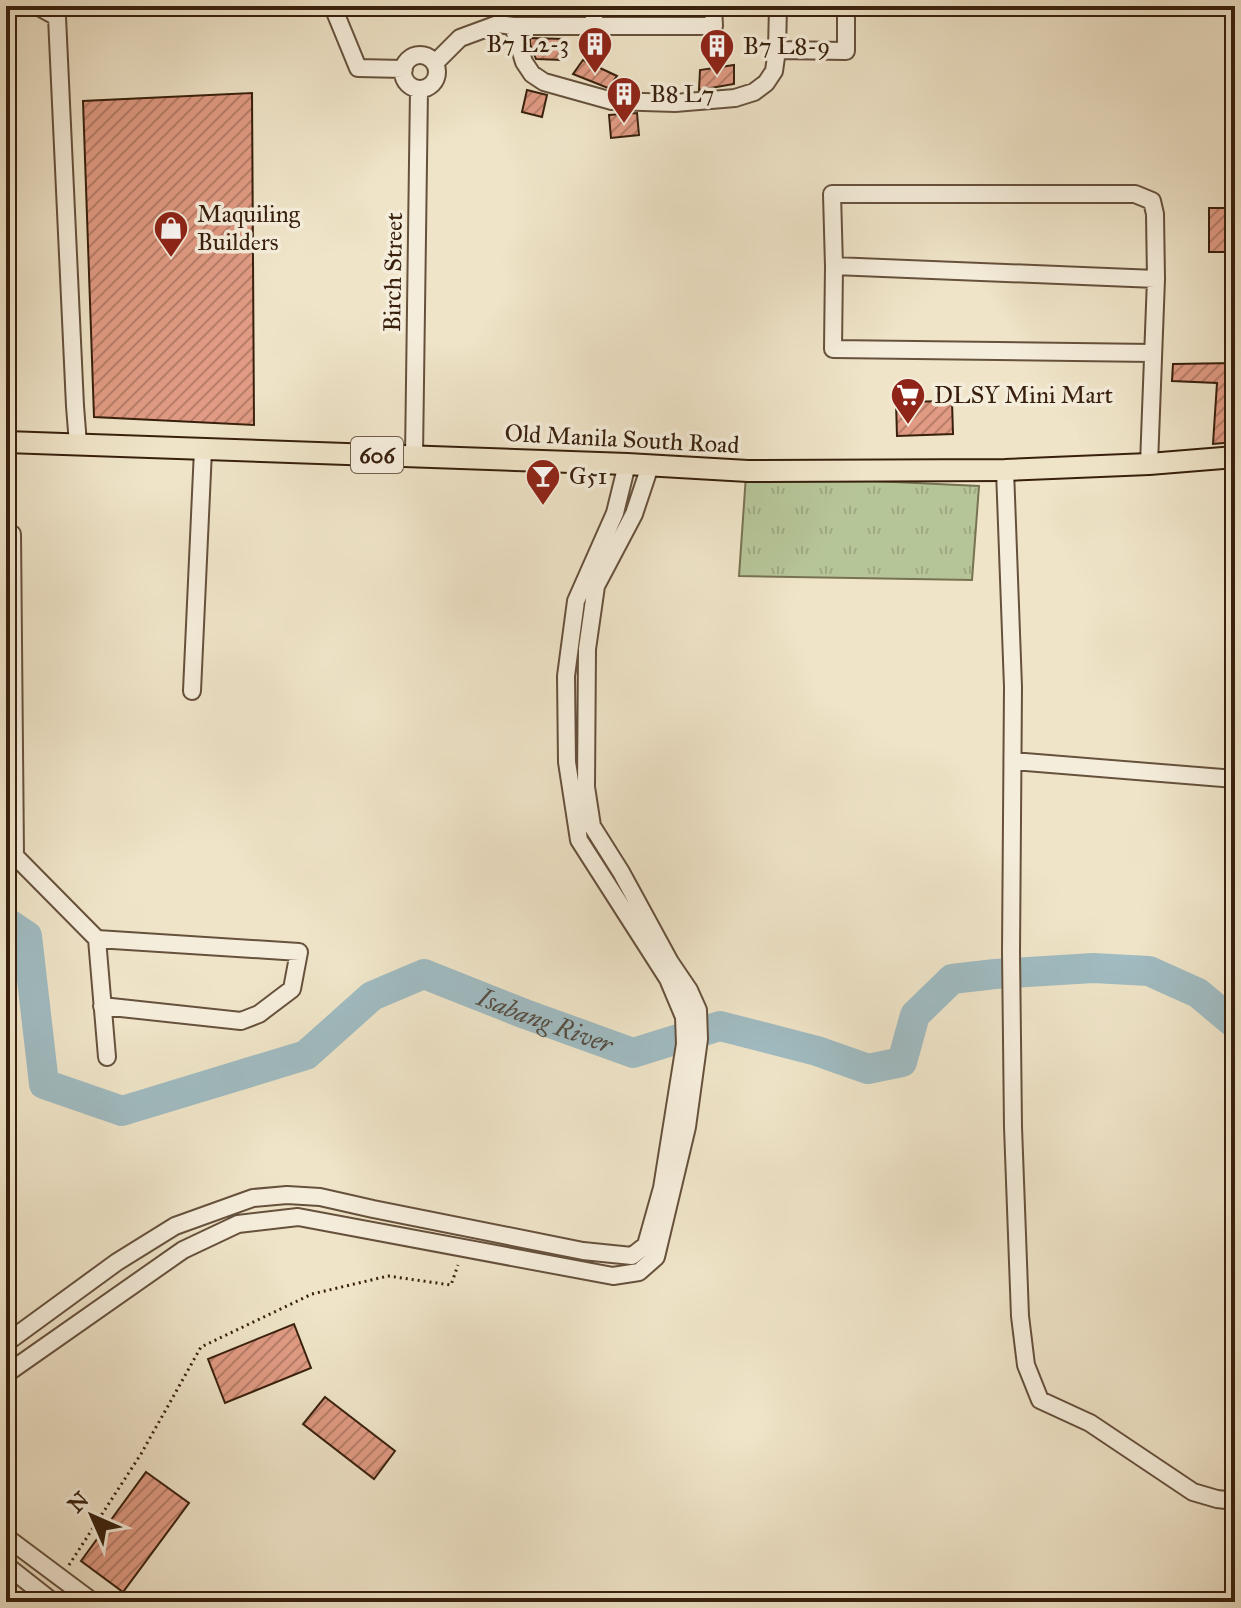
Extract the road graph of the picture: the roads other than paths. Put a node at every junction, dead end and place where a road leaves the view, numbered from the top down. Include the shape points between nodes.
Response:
1 (37, 6) edge
2 (594, 6) edge
3 (713, 6) edge
4 (778, 6) edge
5 (846, 6) edge
6 (335, 12) dead end
7 (513, 26) junction
8 (594, 26) junction
9 (777, 50) junction
10 (435, 63) junction
11 (404, 69) junction
12 (419, 89) junction
13 (834, 266) junction
14 (1156, 279) junction
15 (1153, 353) junction
16 (6, 442) edge
17 (78, 444) junction
18 (203, 450) junction
19 (414, 456) junction
20 (1235, 457) edge
21 (627, 464) junction
22 (1149, 464) junction
23 (650, 466) junction
24 (1005, 470) junction
25 (6, 534) edge
26 (192, 691) dead end
27 (1013, 761) junction
28 (1235, 779) edge
29 (11, 856) edge
30 (97, 939) junction
31 (102, 1006) junction
32 (691, 1014) junction
33 (692, 1042) junction
34 (107, 1057) dead end
35 (448, 1224) junction
36 (442, 1244) junction
37 (139, 1248) junction
38 (153, 1271) junction
39 (6, 1343) edge
40 (6, 1374) edge
41 (1235, 1501) edge
42 (6, 1537) edge
43 (6, 1565) edge
44 (53, 1602) edge
45 (93, 1602) edge

1 - 17 street via 57,17
2 - 8 street
3 - 8 street via 714,26
4 - 9 street
5 - 9 street via 846,51
6 - 11 street via 358,68
7 - 8 street
7 - 9 street via 532,74 612,101 735,98 766,83
7 - 10 street via 498,24 460,38
10 - 11 street via 417,56
10 - 12 street via 435,81
11 - 12 street via 405,81
12 - 19 street, Birch Street
13 - 14 street
13 - 14 street via 832,194 1135,194 1152,201
13 - 15 street via 833,349
14 - 15 street
15 - 22 street
16 - 17 main road, Old Manila South Road / 606
17 - 18 main road, Old Manila South Road / 606
18 - 19 main road, Old Manila South Road / 606
18 - 26 street
19 - 21 main road, Old Manila South Road / 606
20 - 22 main road, Old Manila South Road / 606
21 - 23 main road, Old Manila South Road / 606
21 - 32 street via 615,513 576,601 566,676 567,762 579,840
22 - 24 main road, Old Manila South Road / 606
23 - 24 main road, Old Manila South Road / 606
23 - 32 street via 634,514 596,586 587,649 586,787 592,826 689,990
24 - 27 street
25 - 29 street via 12,534
27 - 28 street
27 - 41 street via 1013,1127 1026,1365 1040,1400 1090,1423 1193,1492
29 - 30 street
30 - 31 street
30 - 31 street via 299,952 292,989 241,1021
31 - 34 street
32 - 33 street
33 - 35 street via 662,1188 646,1245 632,1256
33 - 36 street via 687,1127 656,1257 639,1272 613,1276
35 - 36 street
35 - 37 street via 287,1195 253,1198 175,1226
36 - 38 street via 298,1217 238,1224
37 - 38 street
37 - 39 street
38 - 40 street
42 - 45 street
43 - 44 street

